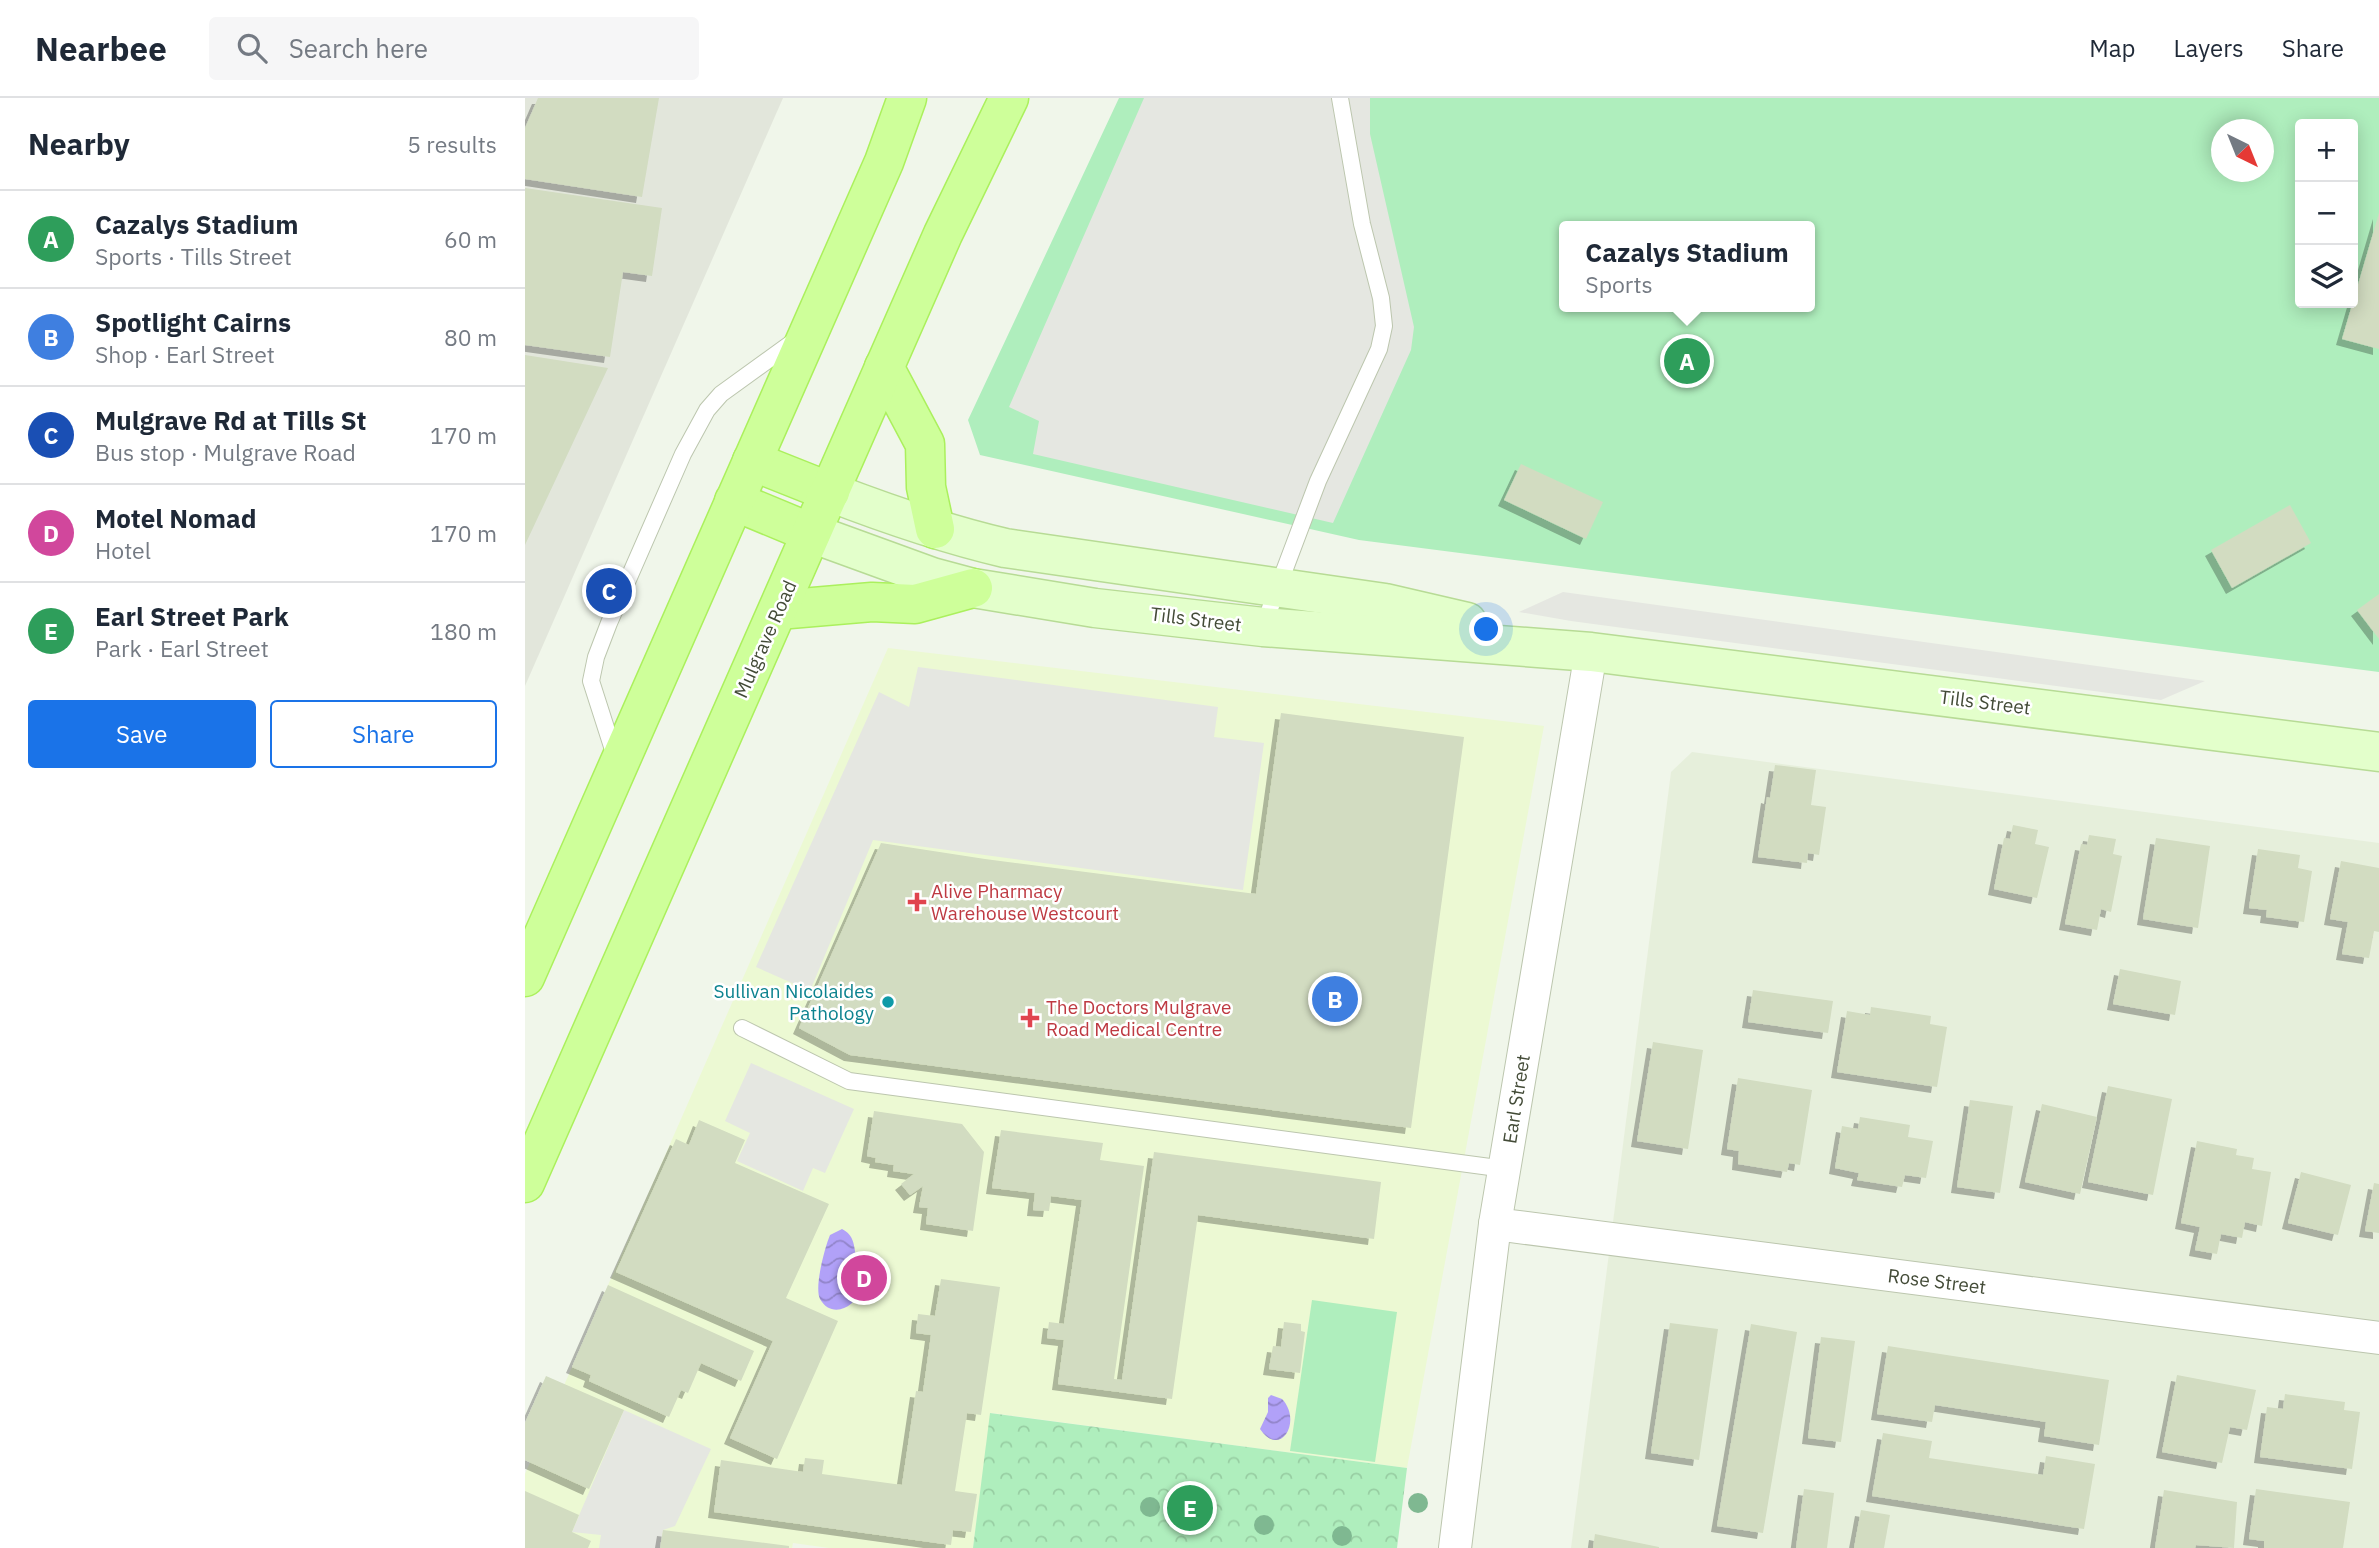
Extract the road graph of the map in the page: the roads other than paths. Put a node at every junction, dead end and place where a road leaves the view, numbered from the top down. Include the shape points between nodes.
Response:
1 (907, 98) edge
2 (1009, 98) edge
3 (1340, 98) edge
4 (812, 327) junction
5 (884, 367) junction
6 (752, 461) junction
7 (830, 492) junction
8 (734, 501) junction
9 (935, 529) junction
10 (811, 533) junction
11 (973, 588) junction
12 (1278, 588) junction
13 (778, 610) junction
14 (1263, 627) junction
15 (1591, 652) junction
16 (2379, 752) edge
17 (618, 764) junction
18 (525, 977) edge
19 (742, 1028) dead end
20 (1505, 1169) junction
21 (525, 1182) edge
22 (1495, 1224) junction
23 (2379, 1338) edge
24 (1455, 1548) edge

1 - 4 main road
2 - 5 main road, Mulgrave Road
3 - 12 lane via 1384,326 1379,349 1318,481
4 - 6 main road
4 - 17 lane via 721,394 683,454 609,623 590,681
5 - 7 main road, Mulgrave Road
5 - 9 main road via 925,444 926,487
6 - 7 main road
6 - 8 main road
7 - 9 street, Tills Street
7 - 10 main road, Mulgrave Road
8 - 10 main road
8 - 17 main road
9 - 12 street, Tills Street via 1005,548
10 - 11 street, Tills Street
10 - 13 main road, Mulgrave Road
11 - 13 main road via 915,604 872,602
11 - 14 street, Tills Street via 1095,608
12 - 14 lane
12 - 15 street, Tills Street via 1385,603
13 - 21 main road, Mulgrave Road
14 - 15 street, Tills Street
15 - 16 street, Tills Street
15 - 20 street, Earl Street
17 - 18 main road
19 - 20 lane via 849,1081
20 - 22 street, Earl Street
22 - 23 street, Rose Street
22 - 24 street, Earl Street

